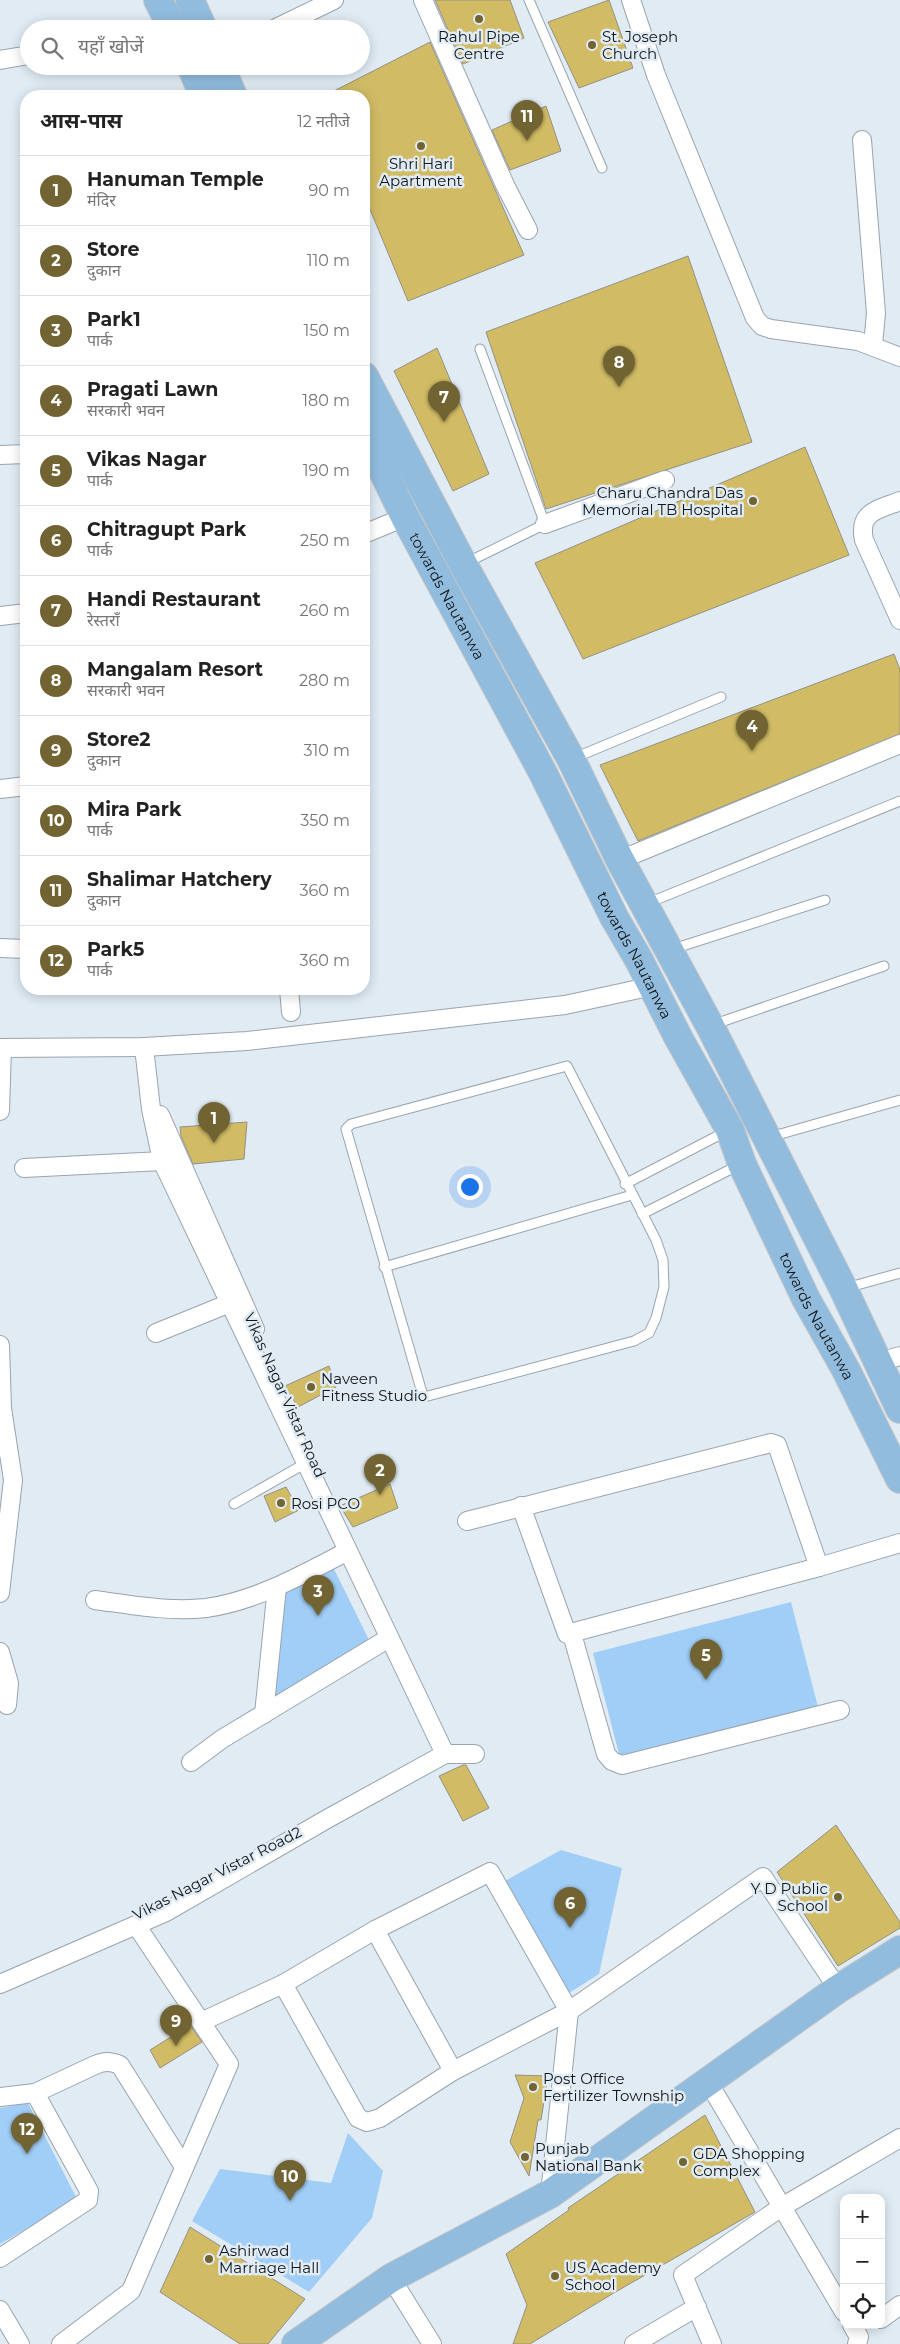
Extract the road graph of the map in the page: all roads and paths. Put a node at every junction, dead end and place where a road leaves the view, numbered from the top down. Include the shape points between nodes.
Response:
1 (158, 0) edge
2 (190, 0) edge
3 (334, 0) edge
4 (423, 0) edge
5 (529, 0) edge
6 (631, 0) edge
7 (168, 20) edge
8 (199, 20) edge
9 (293, 20) edge
10 (20, 57) edge
11 (0, 60) edge
12 (195, 75) edge
13 (224, 75) edge
14 (201, 90) edge
15 (230, 90) edge
16 (862, 140) dead end
17 (602, 168) dead end
18 (528, 230) dead end
19 (873, 345) junction
20 (480, 349) dead end
21 (900, 357) edge
22 (370, 387) edge
23 (370, 444) edge
24 (20, 454) edge
25 (0, 455) edge
26 (665, 480) dead end
27 (900, 502) edge
28 (405, 517) junction
29 (545, 524) junction
30 (370, 532) edge
31 (464, 564) junction
32 (20, 614) edge
33 (0, 616) edge
34 (900, 620) edge
35 (721, 696) dead end
36 (900, 744) edge
37 (571, 759) junction
38 (20, 787) edge
39 (0, 789) edge
40 (900, 801) edge
41 (620, 860) junction
42 (825, 900) dead end
43 (645, 904) junction
44 (0, 948) edge
45 (20, 949) edge
46 (671, 950) junction
47 (884, 966) dead end
48 (653, 986) junction
49 (290, 995) edge
50 (291, 1012) dead end
51 (710, 1026) junction
52 (144, 1047) junction
53 (1, 1048) edge
54 (149, 1090) junction
55 (900, 1100) edge
56 (0, 1111) edge
57 (730, 1130) junction
58 (766, 1138) junction
59 (162, 1161) junction
60 (742, 1164) junction
61 (24, 1168) dead end
62 (625, 1184) junction
63 (632, 1195) junction
64 (642, 1214) junction
65 (384, 1267) junction
66 (900, 1273) edge
67 (843, 1288) junction
68 (230, 1303) junction
69 (156, 1332) dead end
70 (0, 1345) edge
71 (889, 1359) edge
72 (900, 1409) edge
73 (306, 1463) junction
74 (900, 1479) edge
75 (234, 1504) dead end
76 (521, 1506) junction
77 (467, 1521) dead end
78 (3, 1536) edge
79 (900, 1543) edge
80 (348, 1552) junction
81 (819, 1567) junction
82 (276, 1587) junction
83 (0, 1593) edge
84 (95, 1600) dead end
85 (572, 1634) junction
86 (389, 1638) junction
87 (0, 1652) edge
88 (7, 1705) dead end
89 (840, 1710) dead end
90 (264, 1714) junction
91 (475, 1754) dead end
92 (438, 1758) junction
93 (191, 1762) dead end
94 (136, 1925) junction
95 (375, 1930) junction
96 (900, 1950) edge
97 (4, 1981) edge
98 (284, 1984) junction
99 (838, 1988) junction
100 (569, 2011) junction
101 (201, 2022) junction
102 (453, 2071) junction
103 (707, 2080) junction
104 (35, 2093) junction
105 (0, 2097) edge
106 (900, 2138) edge
107 (184, 2168) junction
108 (550, 2194) junction
109 (780, 2208) junction
110 (0, 2258) edge
111 (390, 2278) junction
112 (900, 2305) edge
113 (840, 2306) edge
114 (697, 2307) junction
115 (0, 2310) edge
116 (885, 2316) edge
117 (20, 2344) edge
118 (61, 2344) edge
119 (296, 2344) edge
120 (432, 2344) edge
121 (634, 2344) edge
122 (712, 2344) edge

1 - 7 main road
2 - 8 main road
3 - 9 street
4 - 18 street
5 - 17 lane
6 - 19 street via 656,75 755,318 762,326 771,329
10 - 11 street
12 - 14 main road
13 - 15 main road
16 - 19 street via 876,313
19 - 21 street
20 - 29 lane
22 - 31 main road
23 - 28 main road, towards Nautanwa
24 - 25 street
26 - 29 street
27 - 34 street via 872,513 864,519 862,528 864,540
28 - 30 street
28 - 48 main road, towards Nautanwa via 542,771 614,918
29 - 31 lane
31 - 37 main road
32 - 33 street
35 - 37 lane
36 - 41 street
37 - 41 main road
38 - 39 street
40 - 43 lane
41 - 43 main road
42 - 46 lane
43 - 46 main road
44 - 45 street
46 - 51 main road
47 - 51 lane
48 - 52 street via 565,1005 248,1041
48 - 57 main road, towards Nautanwa
49 - 50 street
51 - 58 main road
52 - 53 street
52 - 54 street
53 - 56 street
54 - 59 street
54 - 92 street, Vikas Nagar Vistar Road
55 - 58 lane
57 - 60 main road, towards Nautanwa
57 - 62 lane
58 - 67 main road
59 - 61 street
59 - 68 street
60 - 64 lane
60 - 74 main road, towards Nautanwa via 806,1299 846,1370
62 - 63 lane
62 - 65 lane via 567,1066 351,1124 346,1132
63 - 64 lane
63 - 65 lane
64 - 65 lane via 656,1240 665,1274 656,1318 649,1333 634,1341 428,1396 421,1394
66 - 67 lane
67 - 71 main road
68 - 69 street
68 - 73 street
70 - 78 street via 2,1408 13,1480
71 - 72 main road
73 - 75 lane
73 - 80 street
76 - 77 street
76 - 81 street via 774,1444
76 - 85 street via 565,1632
78 - 83 street
79 - 81 street
80 - 82 street
80 - 86 street
81 - 85 street
82 - 84 street via 232,1603 206,1608 163,1608
82 - 90 street
85 - 89 street via 606,1754 612,1762 622,1765
86 - 90 street
86 - 92 street
87 - 88 street via 9,1682
90 - 93 street
91 - 92 street
92 - 94 street via 166,1912
92 - 97 street, Vikas Nagar Vistar Road2
94 - 97 street
94 - 101 street
95 - 98 street
95 - 100 street via 490,1872
95 - 102 street
96 - 99 main road
98 - 101 street
98 - 102 street via 358,2118 367,2122 380,2118
99 - 100 street via 763,1877
99 - 103 main road
100 - 102 street
100 - 108 street
101 - 107 street via 229,2064
103 - 108 main road
103 - 109 street
104 - 105 street
104 - 107 street via 104,2061 120,2065
104 - 110 street via 89,2191 88,2200
106 - 109 street
107 - 118 street via 130,2291
108 - 111 main road
109 - 113 street
109 - 114 street via 683,2275
111 - 119 main road
111 - 120 street
112 - 116 street
114 - 121 street
114 - 122 street
115 - 117 street

